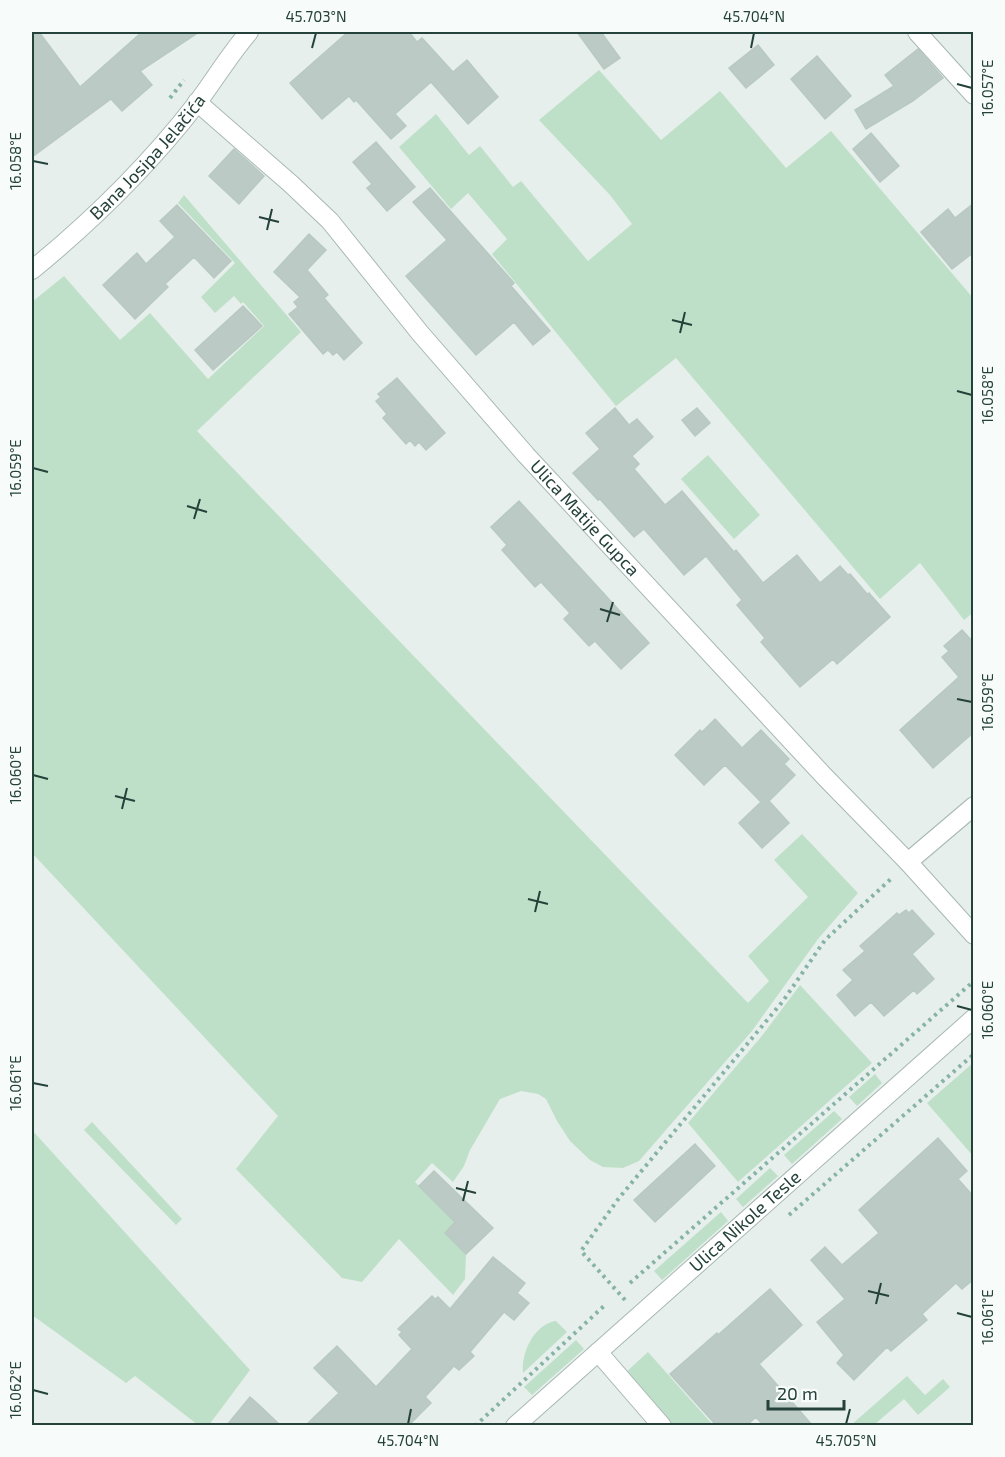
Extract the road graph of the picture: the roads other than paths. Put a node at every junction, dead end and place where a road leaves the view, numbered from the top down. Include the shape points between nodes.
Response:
1 (249, 32) edge
2 (917, 32) edge
3 (974, 95) edge
4 (197, 102) junction
5 (32, 270) edge
6 (974, 806) edge
7 (908, 862) junction
8 (974, 936) edge
9 (974, 1018) edge
10 (598, 1352) junction
11 (515, 1425) edge
12 (662, 1425) edge

1 - 4 street, Bana Josipa Jelačića
2 - 3 street
4 - 5 street, Bana Josipa Jelačića via 119,191
4 - 7 street, Ulica Matije Gupca via 330,221 526,455
6 - 7 street
7 - 8 street, Ulica Matije Gupca
9 - 10 street, Ulica Nikole Tesle
10 - 11 street, Ulica Nikole Tesle
10 - 12 street

